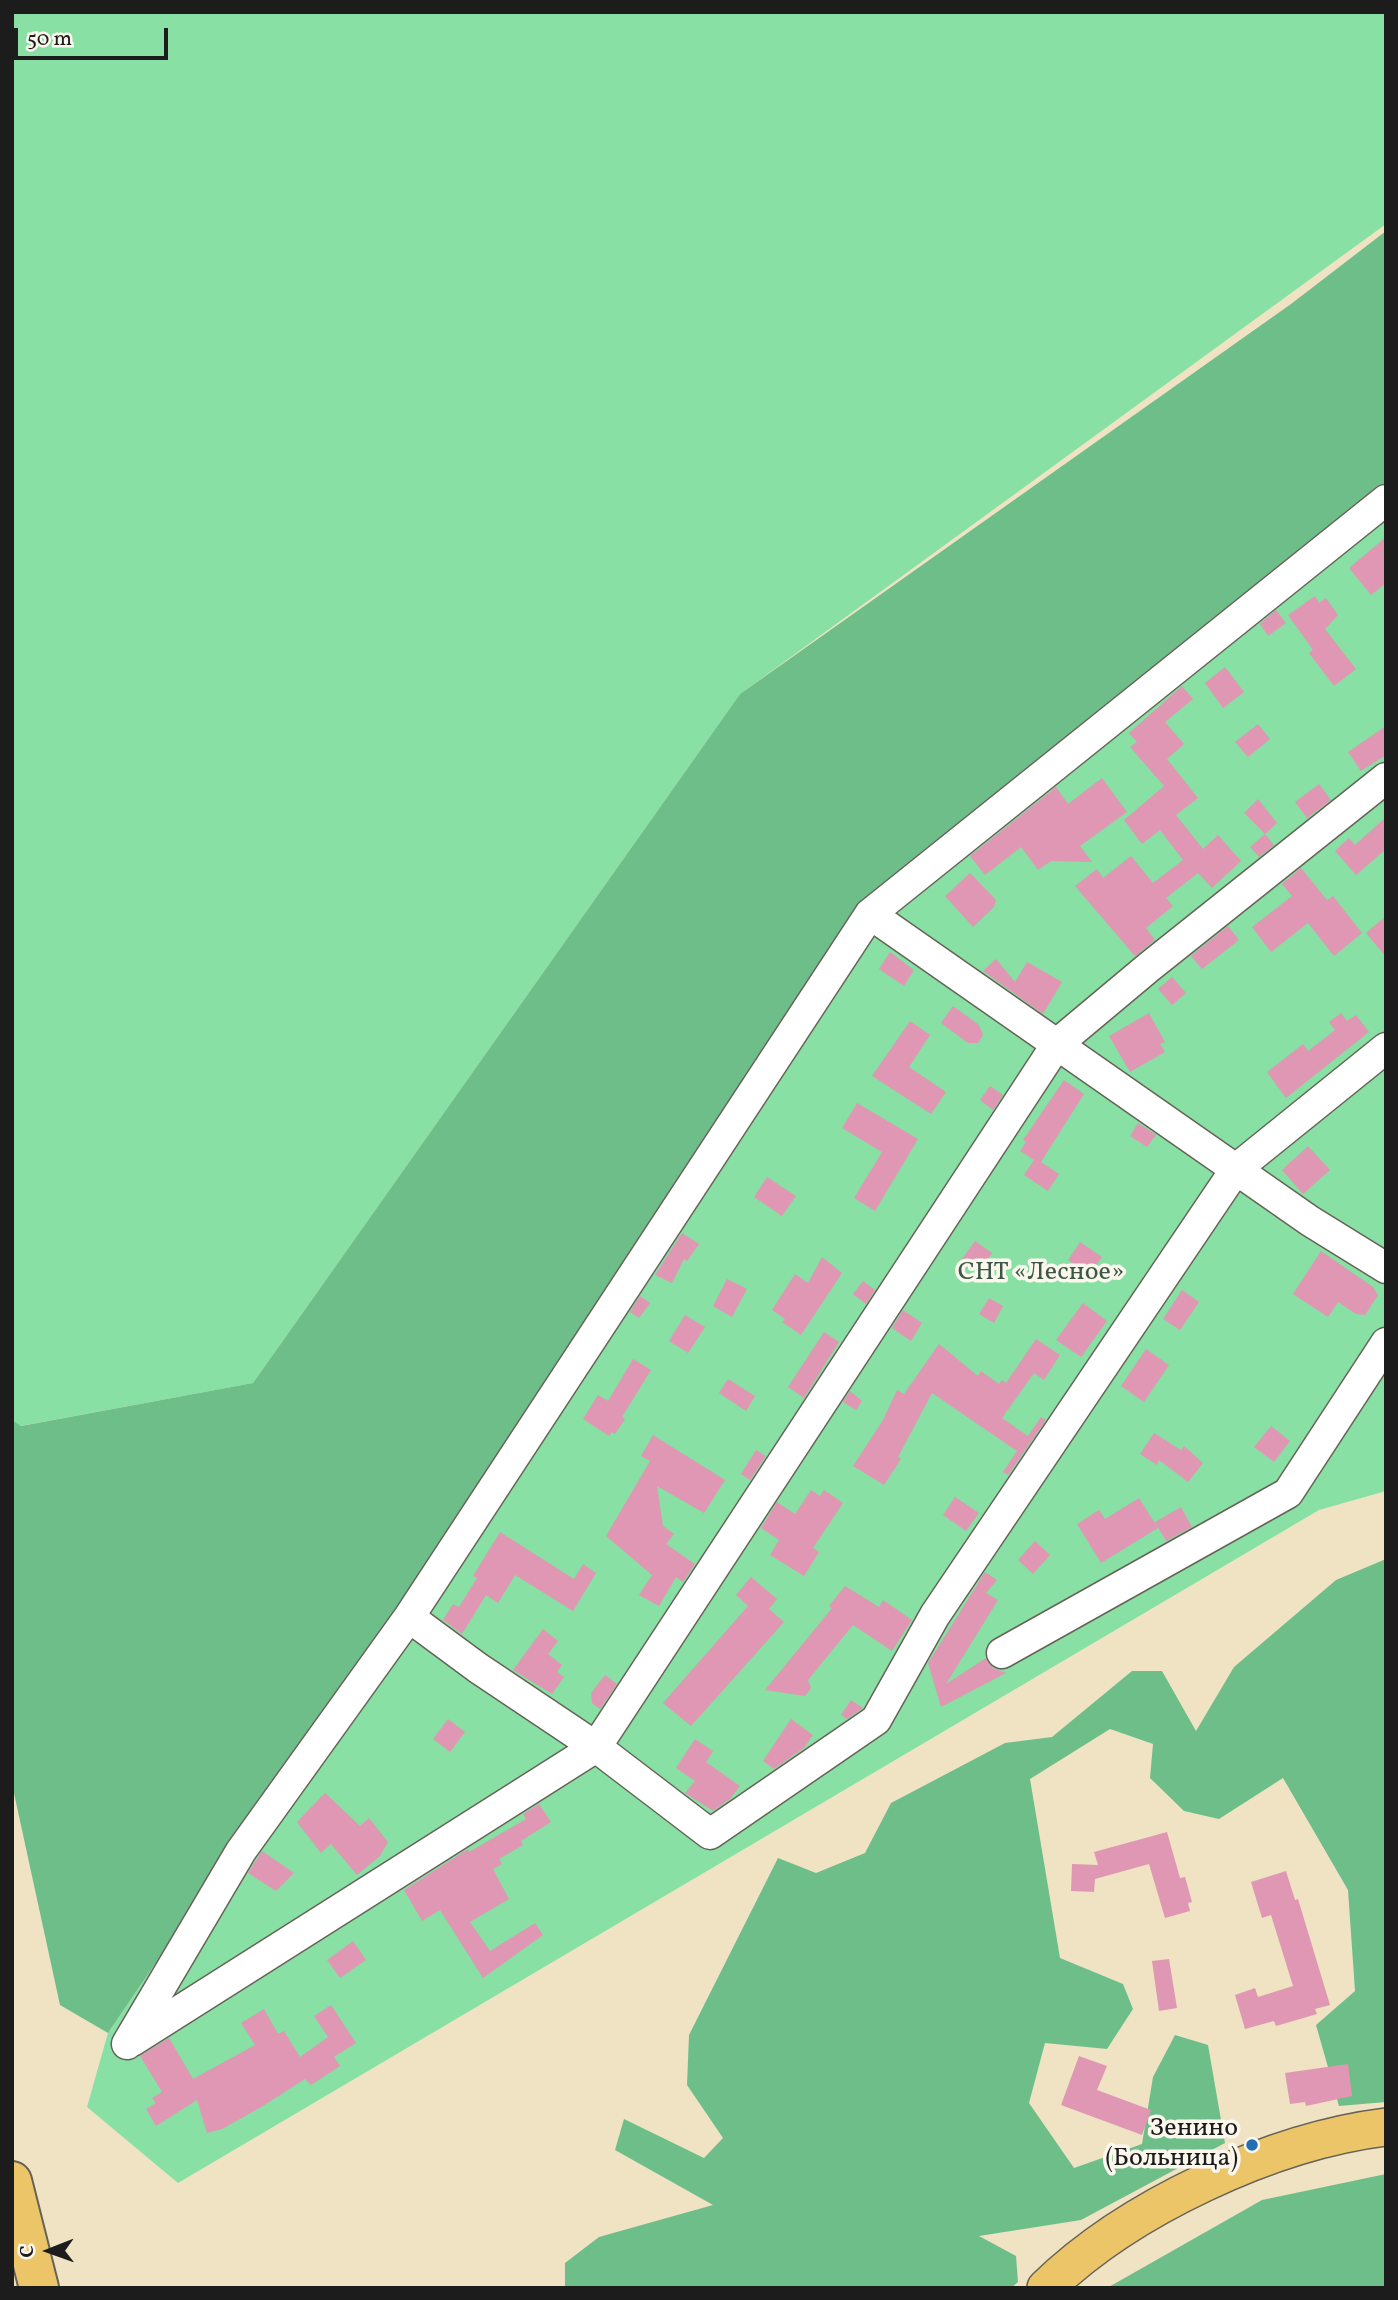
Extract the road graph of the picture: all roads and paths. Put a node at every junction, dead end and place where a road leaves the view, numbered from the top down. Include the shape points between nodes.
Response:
1 (1386, 500) edge
2 (1386, 778) edge
3 (870, 914) junction
4 (1057, 1044) junction
5 (1386, 1048) edge
6 (1236, 1169) junction
7 (1386, 1268) edge
8 (1386, 1343) edge
9 (409, 1617) junction
10 (1002, 1653) dead end
11 (596, 1746) junction
12 (1386, 2127) edge
13 (12, 2181) edge
14 (23, 2219) junction
15 (39, 2288) edge
16 (47, 2288) edge
17 (1046, 2288) edge

1 - 3 street
2 - 4 street
3 - 4 street
3 - 9 street
4 - 6 street
4 - 11 street
5 - 6 street
6 - 7 street
6 - 11 street via 935,1615 876,1720 710,1834
8 - 10 street via 1288,1493
9 - 11 street
9 - 11 street via 241,1851 127,2044
12 - 17 main road via 1308,2143 1207,2182 1098,2242
13 - 14 highway
14 - 15 highway
14 - 16 main road

